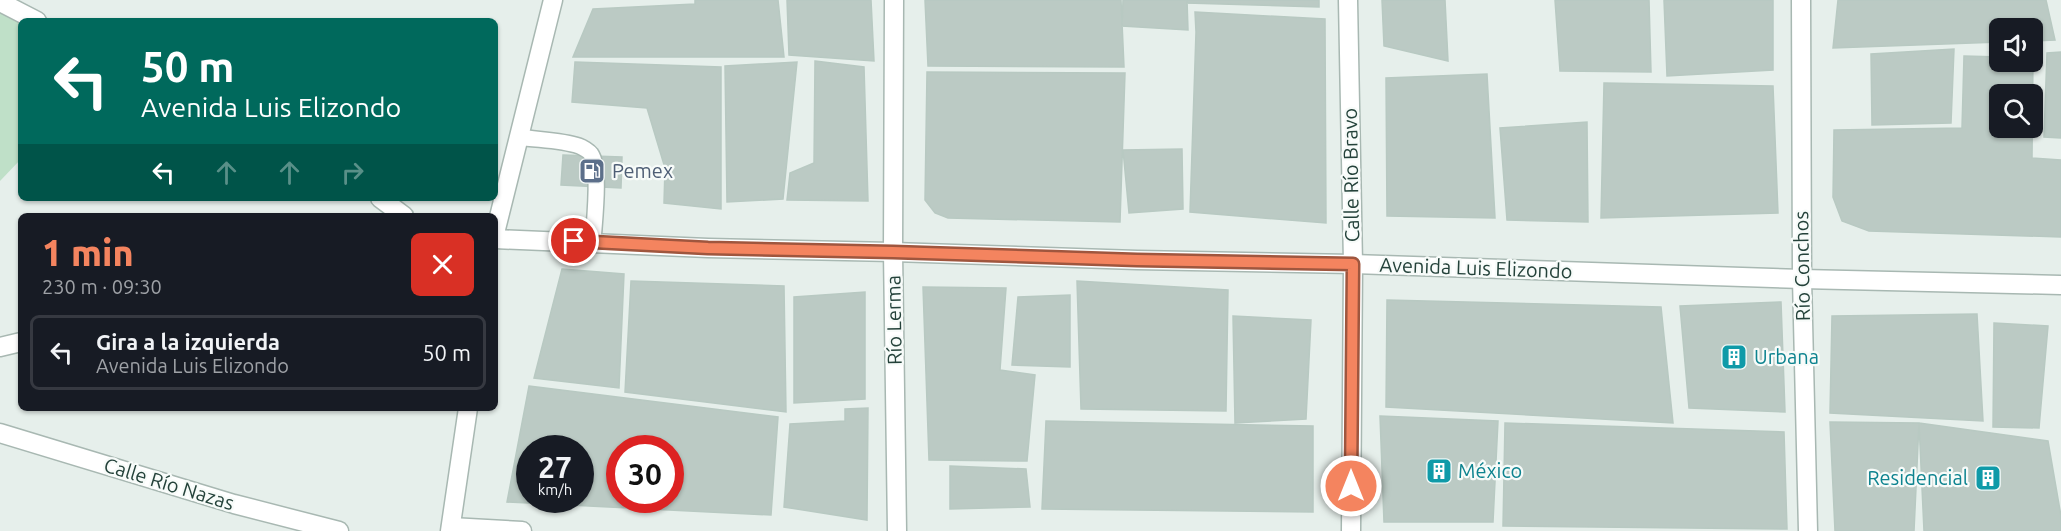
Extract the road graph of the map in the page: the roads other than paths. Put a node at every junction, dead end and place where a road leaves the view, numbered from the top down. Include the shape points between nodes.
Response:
1 (553, 0) edge
2 (894, 0) edge
3 (1348, 0) edge
4 (1801, 0) edge
5 (0, 2) edge
6 (31, 18) edge
7 (519, 137) junction
8 (384, 201) edge
9 (400, 213) edge
10 (498, 221) edge
11 (498, 239) edge
12 (593, 242) junction
13 (893, 252) junction
14 (1353, 264) junction
15 (1802, 279) junction
16 (2061, 285) edge
17 (18, 343) edge
18 (0, 347) edge
19 (468, 411) edge
20 (0, 433) edge
21 (450, 529) edge
22 (339, 531) edge
23 (522, 531) edge
24 (897, 531) edge
25 (1351, 531) edge
26 (1808, 531) edge

1 - 7 street
2 - 13 street, Río Lerma
3 - 14 street, Calle Río Bravo
4 - 15 street, Río Conchos
5 - 6 street
7 - 10 street
7 - 12 lane via 580,146 591,153 597,178
8 - 9 street
11 - 12 street, Avenida Luis Elizondo
12 - 13 street, Avenida Luis Elizondo
13 - 14 street, Avenida Luis Elizondo
13 - 24 street, Río Lerma
14 - 15 street, Avenida Luis Elizondo
14 - 25 street, Calle Río Bravo
15 - 16 street, Avenida Luis Elizondo
15 - 26 street, Río Conchos
17 - 18 street
19 - 21 street
20 - 22 street, Calle Río Nazas via 234,504
21 - 23 street

